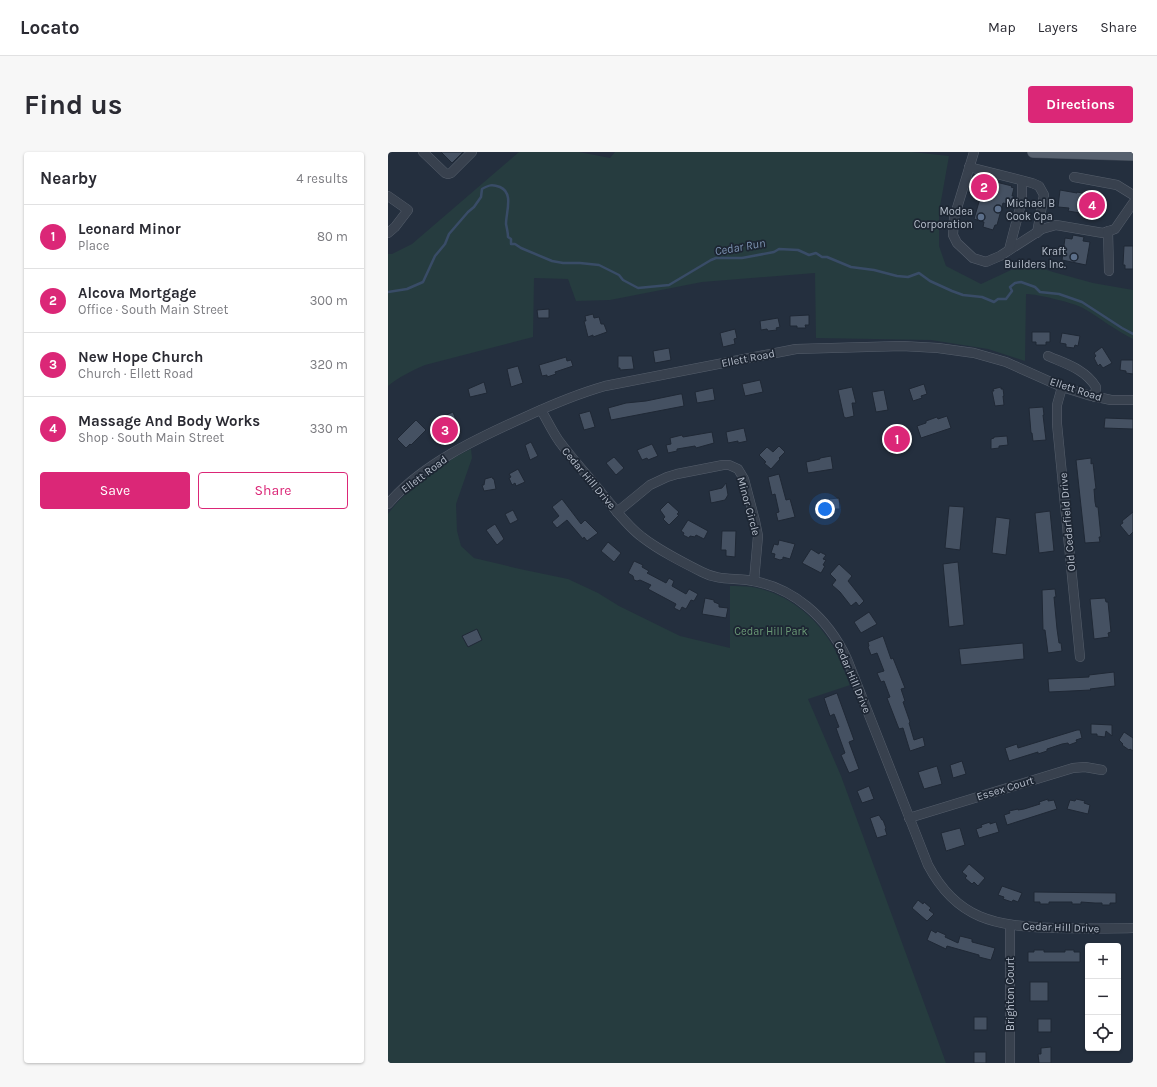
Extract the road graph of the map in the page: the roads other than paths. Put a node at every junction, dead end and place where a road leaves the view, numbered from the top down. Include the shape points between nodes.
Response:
1 (423, 152) edge
2 (431, 152) edge
3 (468, 152) edge
4 (472, 152) edge
5 (974, 152) edge
6 (1033, 152) edge
7 (1133, 155) edge
8 (969, 167) junction
9 (1074, 177) dead end
10 (1022, 181) junction
11 (1133, 195) edge
12 (388, 196) edge
13 (1133, 203) edge
14 (1108, 231) junction
15 (388, 233) edge
16 (1037, 233) junction
17 (1009, 250) junction
18 (1109, 271) dead end
19 (1048, 356) dead end
20 (1062, 387) junction
21 (1094, 397) junction
22 (1133, 400) edge
23 (541, 410) junction
24 (388, 504) edge
25 (617, 512) junction
26 (754, 582) junction
27 (1080, 657) dead end
28 (1102, 770) dead end
29 (909, 818) junction
30 (1010, 925) junction
31 (1133, 928) edge
32 (1010, 1063) edge

1 - 4 street via 448,174
2 - 3 street via 448,167 456,165
5 - 8 street
6 - 7 main road
8 - 10 street
8 - 17 street via 954,218 953,235 957,243 973,258 986,262
9 - 11 street via 1117,185
10 - 16 street via 1039,186 1044,195
10 - 17 street via 1022,200
12 - 15 street via 408,210
13 - 14 street via 1115,229
14 - 16 street via 1102,233 1056,225
14 - 18 street
16 - 17 street
19 - 21 street via 1080,369 1088,376 1096,387
20 - 21 street, Ellett Road
20 - 23 street, Ellett Road via 1006,362 962,351 902,346 810,348 777,352 604,386 582,392
20 - 27 street, Old Cedarfield Drive via 1057,405 1057,424
21 - 22 street, Ellett Road
23 - 24 street, Ellett Road via 464,445 408,485
23 - 25 street, Cedar Hill Drive via 559,441
25 - 26 street, Cedar Hill Drive via 643,538 703,573
25 - 26 street, Minor Circle via 650,485 667,477 723,465 734,466 744,479 757,528
26 - 29 street, Cedar Hill Drive via 776,587 795,597 817,614 840,644
28 - 29 street, Essex Court via 1073,768
29 - 30 street, Cedar Hill Drive via 928,865 946,892 975,914
30 - 31 street, Cedar Hill Drive via 1089,929
30 - 32 street, Brighton Court

